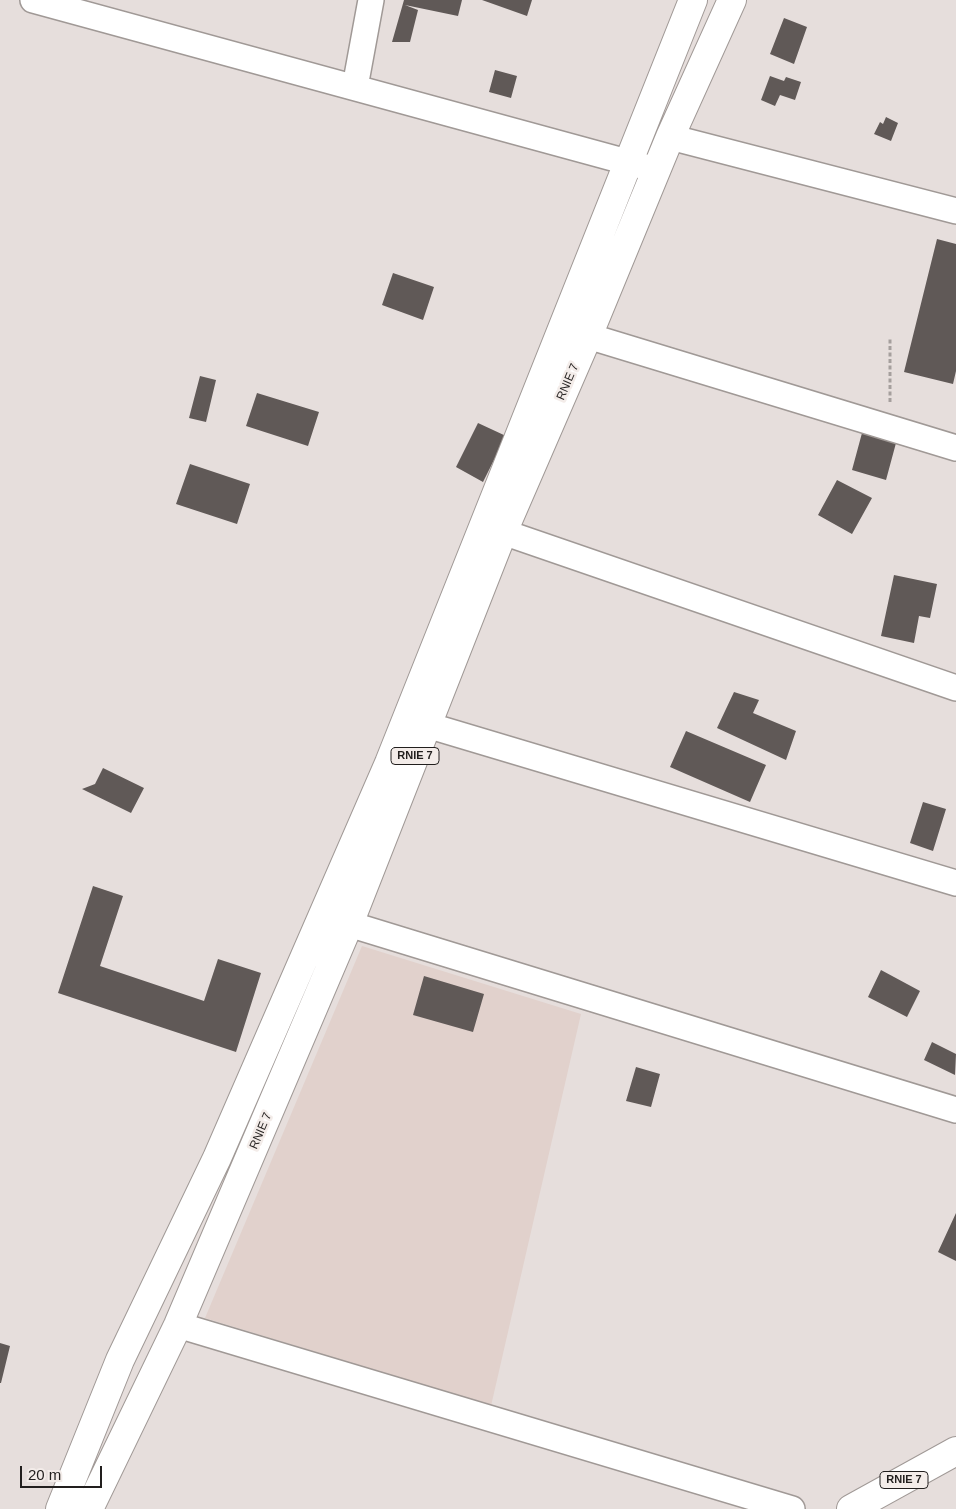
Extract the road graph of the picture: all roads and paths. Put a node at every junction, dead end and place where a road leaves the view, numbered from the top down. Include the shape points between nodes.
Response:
1 (33, 0) edge
2 (371, 0) edge
3 (693, 0) edge
4 (732, 0) edge
5 (355, 87) junction
6 (670, 137) junction
7 (628, 162) junction
8 (656, 170) junction
9 (956, 211) edge
10 (588, 336) junction
11 (890, 339) dead end
12 (890, 427) junction
13 (956, 448) edge
14 (504, 532) junction
15 (956, 688) edge
16 (427, 725) junction
17 (956, 883) edge
18 (350, 924) junction
19 (956, 1110) edge
20 (178, 1325) junction
21 (956, 1451) edge
22 (60, 1509) edge
23 (89, 1509) edge
24 (792, 1509) edge
25 (851, 1509) edge

1 - 5 street
2 - 5 street
3 - 7 main road, RNIE 7 / RNIE 7
4 - 6 main road, RNIE 7 / RNIE 7
5 - 7 street
6 - 8 main road, RNIE 7 / RNIE 7
6 - 9 street
7 - 8 street
7 - 22 main road, RNIE 7 / RNIE 7 via 389,763 217,1158 120,1360
8 - 10 main road, RNIE 7 / RNIE 7
10 - 12 street
10 - 14 main road, RNIE 7 / RNIE 7
11 - 12 path
12 - 13 street
14 - 15 street
14 - 16 main road, RNIE 7 / RNIE 7
16 - 17 street
16 - 18 main road, RNIE 7 / RNIE 7
18 - 19 street
18 - 20 main road, RNIE 7 / RNIE 7
20 - 23 main road, RNIE 7 / RNIE 7
20 - 24 street
21 - 25 main road, RNIE 7

